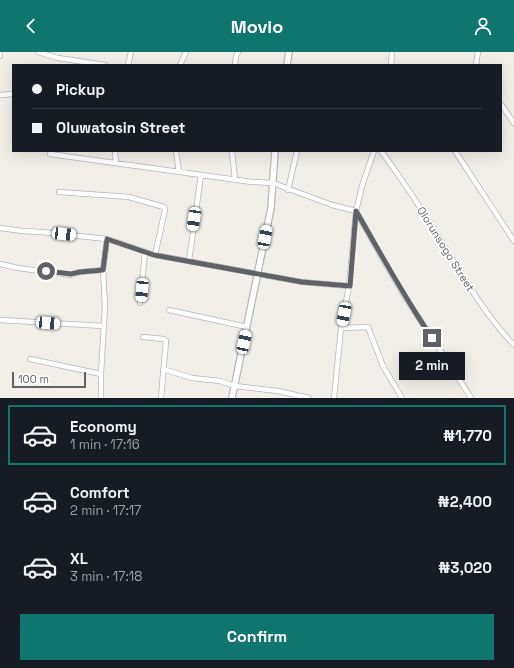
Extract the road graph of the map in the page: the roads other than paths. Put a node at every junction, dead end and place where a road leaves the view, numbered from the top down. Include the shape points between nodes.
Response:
1 (0, 52) edge
2 (38, 52) edge
3 (131, 52) edge
4 (186, 52) edge
5 (238, 52) edge
6 (289, 52) edge
7 (392, 52) edge
8 (478, 52) edge
9 (0, 56) edge
10 (98, 64) edge
11 (128, 64) edge
12 (180, 64) edge
13 (234, 64) edge
14 (287, 64) edge
15 (390, 64) edge
16 (476, 64) edge
17 (12, 94) edge
18 (0, 95) edge
19 (502, 105) edge
20 (514, 123) edge
21 (114, 152) edge
22 (176, 152) edge
23 (232, 152) edge
24 (275, 152) edge
25 (297, 152) edge
26 (374, 152) edge
27 (382, 152) edge
28 (456, 152) edge
29 (50, 154) dead end
30 (116, 163) junction
31 (178, 172) junction
32 (201, 175) junction
33 (235, 180) junction
34 (273, 183) junction
35 (288, 190) junction
36 (59, 192) dead end
37 (356, 211) junction
38 (0, 228) edge
39 (107, 239) junction
40 (514, 241) edge
41 (145, 252) junction
42 (154, 255) junction
43 (189, 261) junction
44 (0, 264) edge
45 (103, 270) junction
46 (258, 274) junction
47 (350, 286) junction
48 (140, 303) dead end
49 (169, 310) dead end
50 (0, 320) edge
51 (104, 326) junction
52 (247, 327) junction
53 (341, 328) junction
54 (143, 337) dead end
55 (514, 345) edge
56 (30, 359) dead end
57 (163, 369) junction
58 (101, 374) junction
59 (235, 386) junction
60 (101, 398) edge
61 (161, 398) edge
62 (232, 398) edge
63 (308, 398) edge
64 (334, 398) edge
65 (402, 398) edge
66 (471, 398) edge

1 - 9 street
2 - 10 street
3 - 11 street
4 - 12 street
5 - 13 street
6 - 14 street
7 - 15 street
8 - 16 street
17 - 18 street
19 - 20 street
21 - 30 street
22 - 31 street
23 - 33 street
24 - 34 street
25 - 35 street
26 - 37 street
27 - 55 street, Olorunsogo Street via 417,202 481,304
28 - 40 street
29 - 30 street
30 - 31 street
31 - 32 street
32 - 33 street
32 - 43 street
33 - 34 street
34 - 35 street
34 - 46 street via 271,208
35 - 37 street
36 - 42 street via 129,197 164,206
37 - 47 street
37 - 66 street via 410,306
38 - 39 street
39 - 41 street
39 - 45 street
41 - 42 street
41 - 48 street
42 - 43 street
43 - 46 street
44 - 45 street via 71,274
45 - 51 street
46 - 47 street via 302,282
46 - 52 street
47 - 53 street
49 - 52 street
50 - 51 street
51 - 58 street
52 - 59 street
53 - 64 street
53 - 65 street via 368,327 383,366
54 - 57 street via 166,340
56 - 58 street
57 - 59 street via 192,378 220,381
57 - 61 street
58 - 60 street
59 - 62 street
59 - 63 street via 278,390

